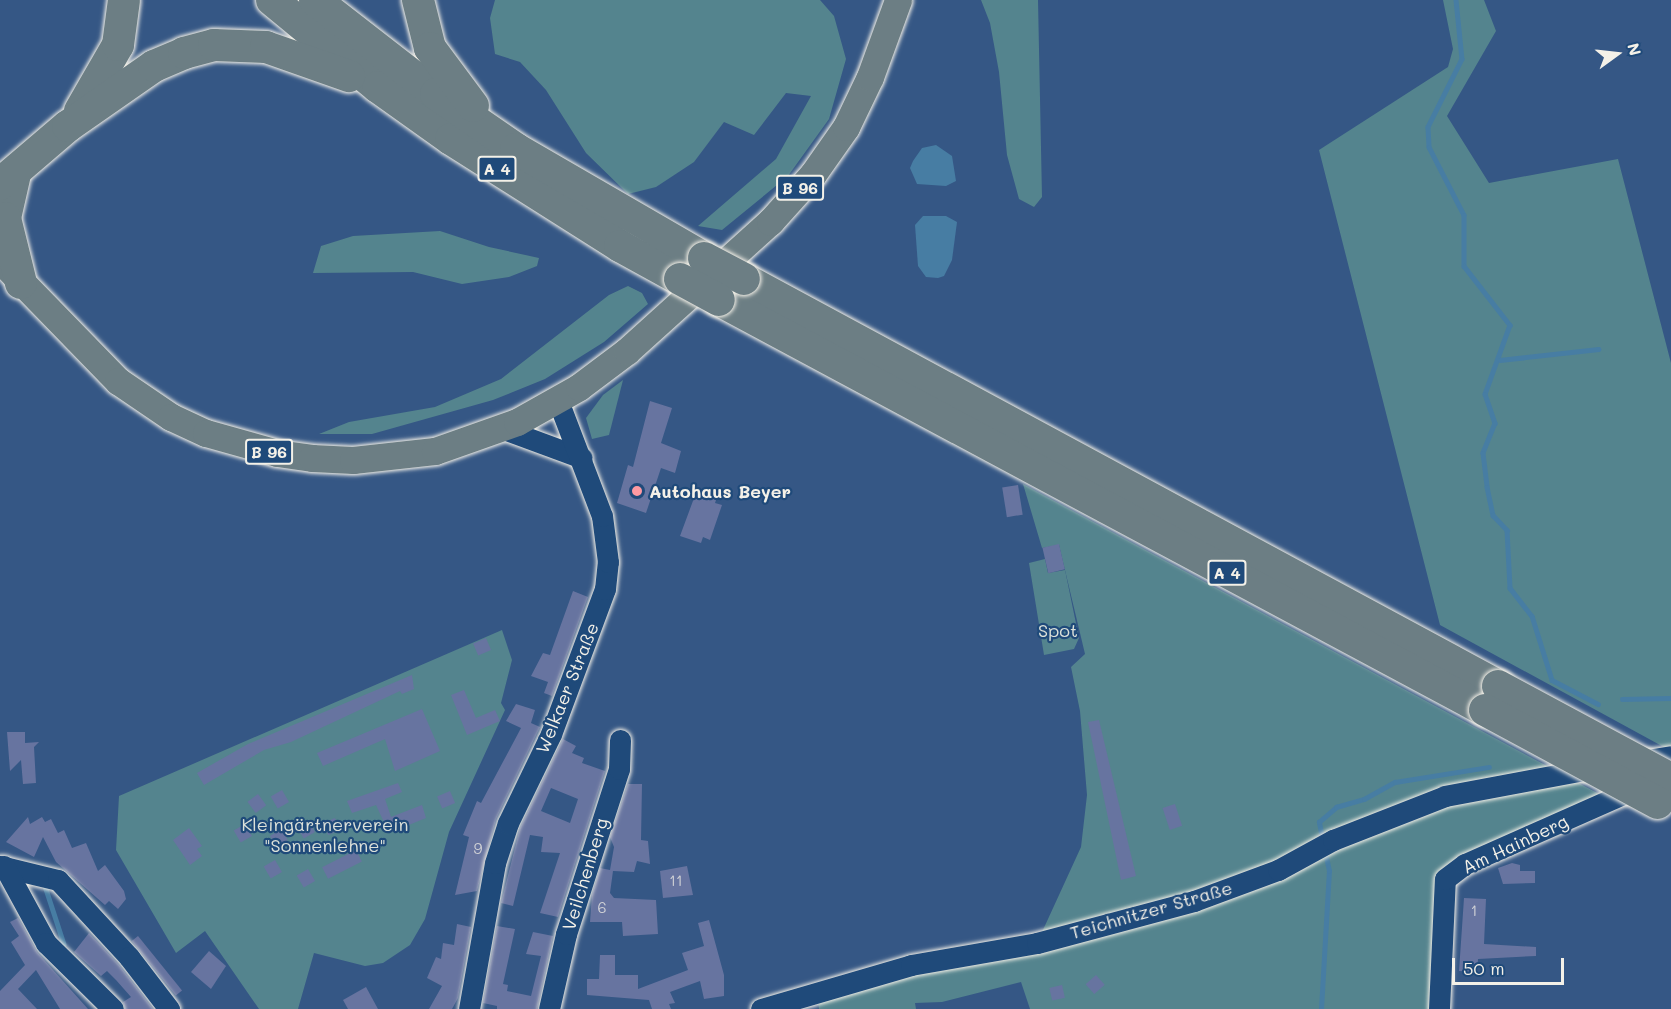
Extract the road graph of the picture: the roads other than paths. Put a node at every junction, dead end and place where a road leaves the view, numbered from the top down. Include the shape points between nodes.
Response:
1 (124, 0) edge
2 (272, 0) edge
3 (315, 0) edge
4 (418, 0) edge
5 (898, 0) edge
6 (378, 87) junction
7 (68, 126) junction
8 (516, 149) junction
9 (8, 179) edge
10 (0, 258) edge
11 (21, 283) junction
12 (558, 401) junction
13 (501, 428) junction
14 (582, 458) junction
15 (1491, 698) junction
16 (620, 740) dead end
17 (1671, 756) edge
18 (1671, 770) edge
19 (1667, 798) edge
20 (2, 866) edge
21 (113, 1009) edge
22 (169, 1009) edge
23 (469, 1009) edge
24 (549, 1009) edge
25 (761, 1009) edge
26 (1439, 1009) edge

1 - 7 highway via 118,45 102,79
2 - 6 highway, A 4
3 - 8 highway, A 4 via 436,94
4 - 8 highway via 424,33 440,66
5 - 12 main road, B 96 via 870,77 846,127 813,174 770,222 706,282 627,351
6 - 7 highway via 266,46 214,45 154,66
6 - 15 highway, A 4, bridge via 520,184 680,279 1114,513
7 - 9 highway
8 - 15 highway, A 4, bridge via 704,258 1106,477
9 - 11 highway via 5,218
10 - 11 main road, B 96
11 - 13 main road, B 96 via 118,381 146,402 206,433 240,445 312,458 393,458 435,451
12 - 13 main road, B 96
12 - 14 street, Welkaer Straße
13 - 14 street
14 - 23 street, Welkaer Straße via 602,516 608,562 605,589 551,734 508,823 495,864
15 - 19 highway, A 4, bridge
16 - 24 street, Veilchenberg via 619,769 566,934
17 - 25 street, Teichnitzer Straße via 1445,796 1346,835 1269,873 1194,901 1037,943 911,965
18 - 26 street, Am Hainberg via 1612,801 1464,864 1445,879
20 - 21 street via 46,943
20 - 22 street via 58,880 129,957

